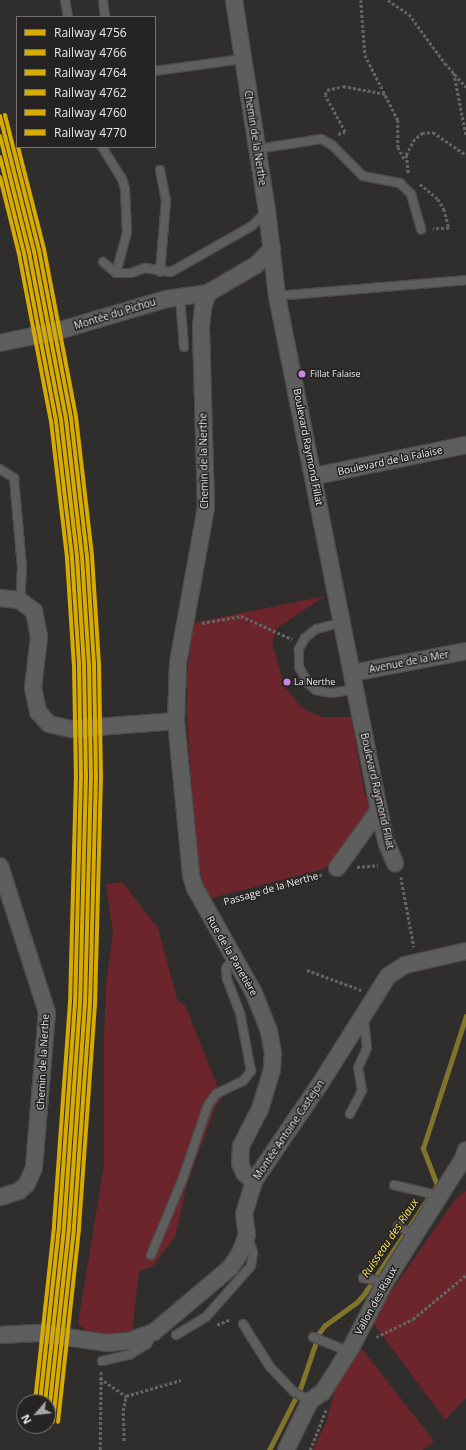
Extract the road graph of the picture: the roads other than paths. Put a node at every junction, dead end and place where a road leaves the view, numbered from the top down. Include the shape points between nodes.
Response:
1 (65, 0) edge
2 (103, 0) edge
3 (234, 0) edge
4 (68, 16) edge
5 (105, 16) edge
6 (243, 59) junction
7 (156, 71) edge
8 (103, 148) edge
9 (257, 149) junction
10 (160, 170) dead end
11 (267, 211) junction
12 (421, 230) dead end
13 (272, 249) junction
14 (103, 262) dead end
15 (160, 272) junction
16 (116, 273) junction
17 (466, 280) edge
18 (208, 293) junction
19 (277, 296) junction
20 (180, 297) junction
21 (0, 343) edge
22 (184, 347) dead end
23 (466, 445) edge
24 (0, 469) edge
25 (314, 476) junction
26 (0, 598) edge
27 (20, 601) junction
28 (343, 622) junction
29 (466, 651) edge
30 (352, 673) junction
31 (355, 689) junction
32 (176, 721) junction
33 (379, 810) junction
34 (394, 863) road end
35 (0, 866) edge
36 (337, 868) road end
37 (466, 951) edge
38 (233, 957) junction
39 (364, 1013) junction
40 (350, 1114) dead end
41 (465, 1156) edge
42 (254, 1181) junction
43 (394, 1185) dead end
44 (438, 1195) junction
45 (0, 1197) edge
46 (398, 1226) dead end
47 (412, 1234) junction
48 (247, 1235) junction
49 (151, 1255) dead end
50 (362, 1278) dead end
51 (382, 1281) junction
52 (243, 1324) road end
53 (154, 1332) junction
54 (0, 1334) edge
55 (176, 1335) dead end
56 (313, 1337) dead end
57 (350, 1349) junction
58 (102, 1361) road end
59 (302, 1397) junction
60 (286, 1450) edge

1 - 4 lane
2 - 5 lane
3 - 6 street, Chemin de la Nerthe
6 - 7 lane
6 - 9 street, Chemin de la Nerthe
8 - 16 lane via 122,179 125,189 127,232
9 - 11 street, Chemin de la Nerthe
9 - 12 lane via 321,139 332,145 363,176 400,183 411,194
10 - 15 lane via 166,201
11 - 13 street, Chemin de la Nerthe
11 - 15 lane via 252,226 171,272
13 - 18 street via 256,265
13 - 19 street, Boulevard Raymond Fillat
14 - 16 lane
15 - 16 lane via 145,268 131,273
17 - 19 lane via 381,285
18 - 20 street, Montée du Pichou
18 - 32 street, Chemin de la Nerthe via 201,327 206,507 178,663
19 - 25 street, Boulevard Raymond Fillat
20 - 21 street, Montée du Pichou via 61,330
20 - 22 lane
23 - 25 street, Boulevard de la Falaise
24 - 27 lane via 14,478 22,568
25 - 28 street, Boulevard Raymond Fillat
26 - 27 street
27 - 32 street via 34,611 38,637 33,688 38,712 44,721 60,728 71,729
28 - 30 street, Boulevard Raymond Fillat
28 - 31 lane via 316,628 301,643 299,667 309,684 324,692
29 - 30 street, Avenue de la Mer
30 - 31 street, Boulevard Raymond Fillat
31 - 33 street, Boulevard Raymond Fillat
32 - 38 street, Rue de la Panetière via 191,875 205,908
33 - 34 street, Boulevard Raymond Fillat
33 - 36 street
35 - 45 street, Chemin de la Nerthe via 47,1012 34,1168 27,1184 19,1191
37 - 39 street, Montée Antoine Castejon via 405,965 388,976
38 - 42 street, Rue de la Panetière via 254,993 269,1031 273,1054 272,1070 260,1109 240,1146 240,1164 244,1173
38 - 49 lane via 226,969 227,979 240,1013 251,1071 243,1081 216,1094 208,1105 183,1178
39 - 40 lane via 367,1048 358,1068 362,1090
39 - 42 street, Montée Antoine Castejon via 320,1084
41 - 44 street, Vallon des Riaux
42 - 48 street, Montée Antoine Castejon via 244,1214
43 - 44 lane
44 - 47 street, Vallon des Riaux
46 - 47 lane
47 - 51 street, Vallon des Riaux
48 - 53 street, Montée Antoine Castejon via 240,1253 230,1268
48 - 55 lane via 253,1252 251,1266 206,1317
50 - 51 lane
51 - 57 street, Vallon des Riaux
52 - 59 lane via 270,1367
53 - 54 street, Montée Antoine Castejon via 129,1341 107,1343 38,1333
53 - 58 lane via 147,1344 129,1355
56 - 57 lane
57 - 59 street, Vallon des Riaux via 323,1392
59 - 60 street, Vallon des Riaux

